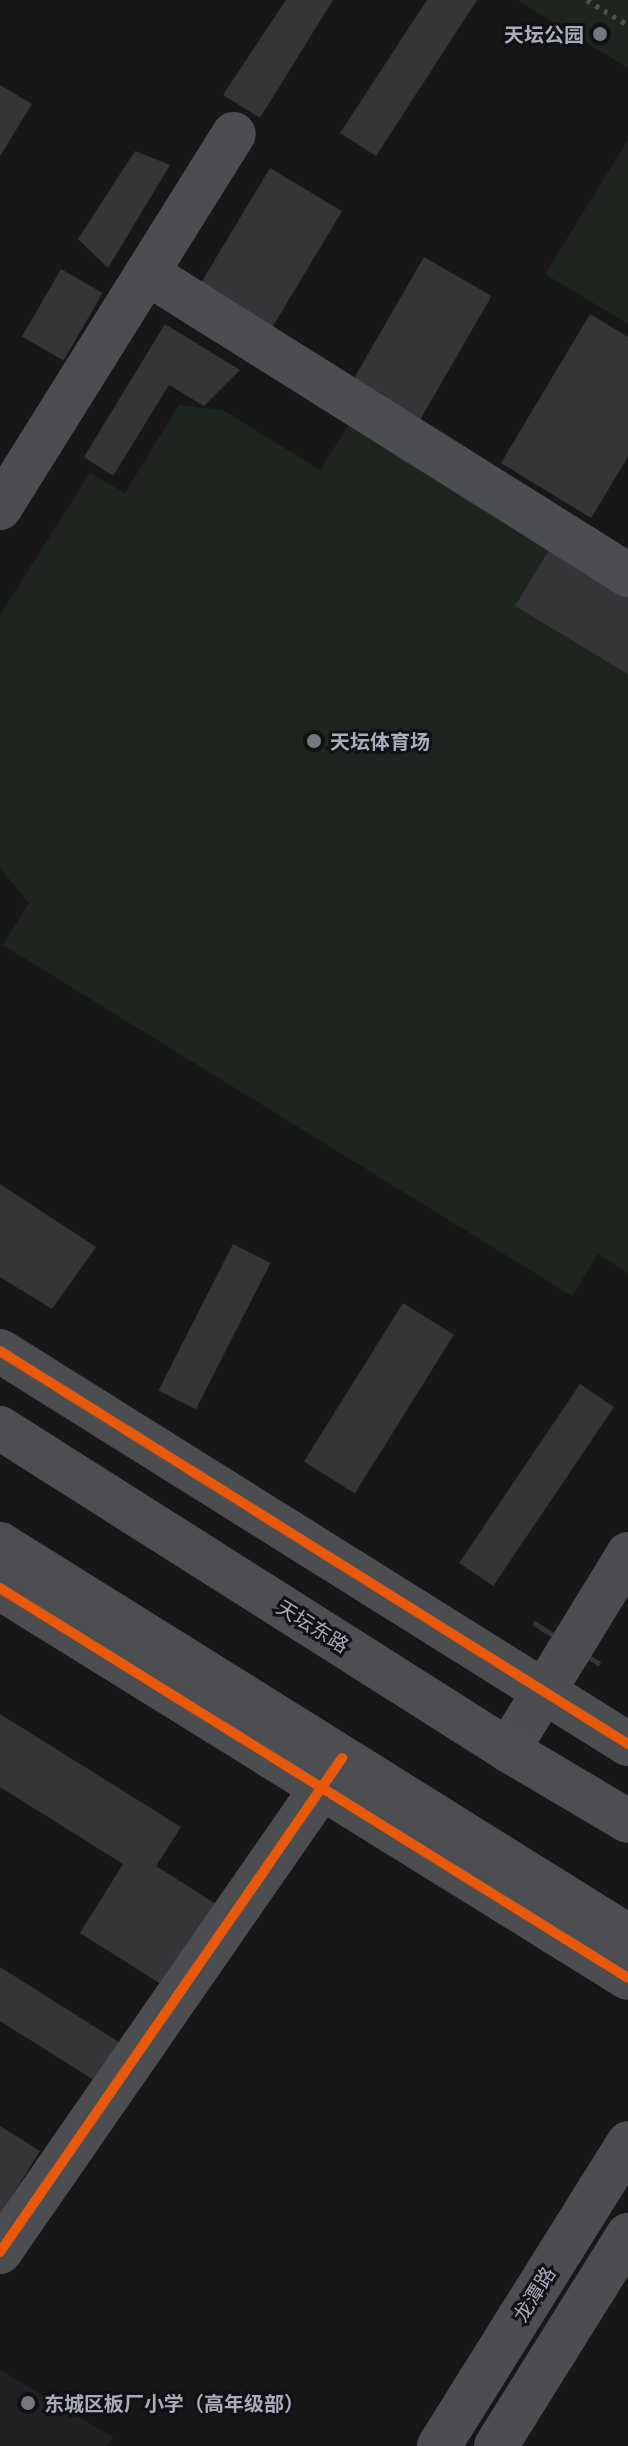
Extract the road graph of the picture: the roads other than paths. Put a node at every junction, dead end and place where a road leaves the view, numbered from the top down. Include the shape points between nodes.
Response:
1 (234, 134) dead end
2 (147, 273) junction
3 (0, 508) edge
4 (628, 575) edge
5 (0, 1351) edge
6 (0, 1428) edge
7 (0, 1544) edge
8 (628, 1554) edge
9 (0, 1588) edge
10 (544, 1691) junction
11 (628, 1744) edge
12 (508, 1750) junction
13 (332, 1773) junction
14 (628, 1821) edge
15 (628, 1936) edge
16 (628, 1978) edge
17 (628, 2143) edge
18 (628, 2235) edge
19 (0, 2252) edge
20 (439, 2446) edge
21 (496, 2446) edge

1 - 2 street
2 - 3 street
2 - 4 street
5 - 10 street
6 - 12 main road, 天坛东路
7 - 13 main road
8 - 10 street
9 - 13 street
10 - 11 street
10 - 12 street
12 - 14 main road, 天坛东路
13 - 15 main road
13 - 16 street
13 - 19 street
17 - 20 street, 龙潭路
18 - 21 street

